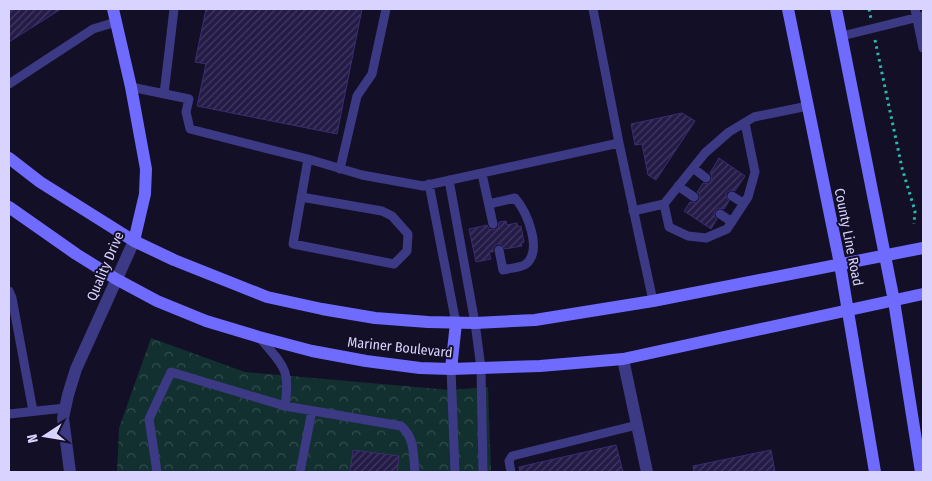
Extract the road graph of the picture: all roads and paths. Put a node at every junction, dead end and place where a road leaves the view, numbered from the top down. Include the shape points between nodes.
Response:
1 (113, 9) edge
2 (174, 9) edge
3 (386, 9) edge
4 (593, 9) edge
5 (788, 9) edge
6 (836, 9) edge
7 (869, 9) edge
8 (919, 14) edge
9 (116, 22) junction
10 (873, 28) junction
11 (842, 36) junction
12 (923, 48) edge
13 (9, 84) edge
14 (131, 87) junction
15 (164, 94) junction
16 (808, 106) junction
17 (745, 122) junction
18 (619, 143) junction
19 (9, 158) edge
20 (308, 159) junction
21 (340, 168) junction
22 (693, 168) junction
23 (482, 174) junction
24 (706, 178) dead end
25 (449, 180) junction
26 (429, 184) junction
27 (678, 186) junction
28 (732, 196) dead end
29 (301, 197) junction
30 (694, 197) dead end
31 (743, 203) junction
32 (488, 204) junction
33 (664, 204) junction
34 (9, 207) edge
35 (633, 211) junction
36 (720, 214) dead end
37 (732, 222) junction
38 (493, 224) dead end
39 (914, 224) dead end
40 (134, 241) junction
41 (923, 248) edge
42 (499, 250) dead end
43 (884, 254) junction
44 (840, 264) junction
45 (116, 279) junction
46 (9, 291) edge
47 (923, 294) edge
48 (653, 300) junction
49 (894, 301) junction
50 (848, 311) junction
51 (456, 323) junction
52 (475, 323) junction
53 (259, 337) junction
54 (624, 358) junction
55 (481, 368) junction
56 (451, 369) junction
57 (285, 406) junction
58 (65, 408) junction
59 (33, 411) junction
60 (312, 411) junction
61 (9, 414) edge
62 (637, 426) junction
63 (920, 439) edge
64 (70, 472) edge
65 (157, 472) edge
66 (300, 472) edge
67 (415, 472) edge
68 (455, 472) edge
69 (483, 472) edge
70 (512, 472) edge
71 (647, 472) edge
72 (874, 472) edge
73 (921, 472) edge

1 - 9 main road, Quality Drive
2 - 15 lane
3 - 21 lane via 372,74 356,96
4 - 18 lane
5 - 16 main road, County Line Road
6 - 11 main road
7 - 10 path
8 - 10 lane
8 - 12 lane
9 - 13 lane via 93,29
9 - 14 main road, Quality Drive
10 - 11 lane
10 - 39 path via 902,168 915,212
11 - 43 main road
14 - 15 lane
14 - 40 main road, Quality Drive via 146,170
15 - 20 lane via 189,99 186,112 190,128
16 - 17 lane
16 - 44 main road, County Line Road
17 - 22 lane via 729,132
17 - 31 lane via 755,172
18 - 23 lane
18 - 35 lane
19 - 40 main road, Mariner Boulevard via 40,182
20 - 21 lane
20 - 29 lane
21 - 26 lane via 392,181
22 - 24 lane
22 - 27 lane
23 - 25 lane
23 - 32 lane
25 - 26 lane
25 - 52 lane
26 - 51 lane
27 - 30 lane
27 - 33 lane
28 - 31 lane
29 - 29 lane via 293,244 394,264 407,251 408,234 392,216 382,211
31 - 37 lane
32 - 38 lane
32 - 42 lane via 515,198 527,216 534,249 531,258 524,265 503,270
33 - 35 lane
33 - 37 lane via 669,227 688,236 706,238 726,229
34 - 45 main road, Mariner Boulevard
35 - 48 lane
36 - 37 lane
40 - 45 street, Quality Drive
40 - 51 main road, Mariner Boulevard via 266,297 374,318
41 - 43 main road, Mariner Boulevard
43 - 44 main road, Mariner Boulevard
43 - 49 main road
44 - 48 main road, Mariner Boulevard
44 - 50 main road, County Line Road
45 - 53 main road, Mariner Boulevard via 165,305
45 - 58 street, Quality Drive via 76,368
46 - 59 lane
47 - 49 main road, Mariner Boulevard
48 - 52 main road, Mariner Boulevard via 535,320
49 - 50 main road, Mariner Boulevard
49 - 63 main road
50 - 54 main road, Mariner Boulevard
50 - 72 main road, County Line Road
51 - 52 main road, Mariner Boulevard
51 - 56 main road
52 - 55 lane
53 - 56 main road, Mariner Boulevard via 366,361
53 - 57 lane via 285,369 288,388
54 - 55 main road, Mariner Boulevard
54 - 62 street
55 - 56 main road, Mariner Boulevard
55 - 69 lane
56 - 68 lane
57 - 60 lane
57 - 65 lane via 171,372 149,420
58 - 59 lane
58 - 64 street, Quality Drive via 63,418
59 - 61 lane
60 - 66 lane
60 - 67 lane via 401,426 412,442
62 - 70 lane via 512,456 509,461
62 - 71 street
63 - 73 main road

